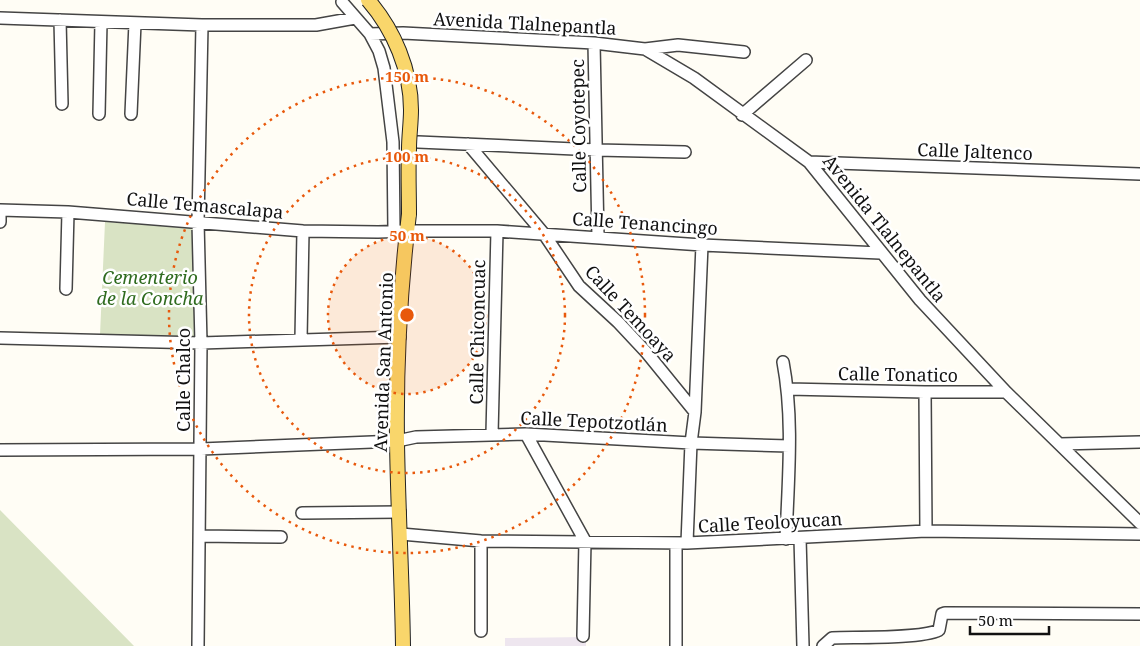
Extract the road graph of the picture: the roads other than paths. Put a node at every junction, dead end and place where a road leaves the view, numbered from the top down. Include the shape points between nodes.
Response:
1 (368, 0) edge
2 (342, 2) dead end
3 (0, 18) edge
4 (355, 18) junction
5 (60, 20) junction
6 (101, 22) junction
7 (135, 22) junction
8 (202, 24) junction
9 (370, 34) junction
10 (594, 43) junction
11 (645, 49) junction
12 (744, 52) dead end
13 (806, 60) dead end
14 (62, 104) dead end
15 (99, 114) dead end
16 (131, 114) dead end
17 (742, 115) junction
18 (418, 142) dead end
19 (468, 144) junction
20 (597, 150) junction
21 (685, 152) dead end
22 (809, 162) junction
23 (1140, 174) edge
24 (0, 210) edge
25 (68, 212) junction
26 (0, 222) edge
27 (198, 222) junction
28 (303, 231) junction
29 (400, 231) junction
30 (497, 231) junction
31 (544, 234) junction
32 (598, 238) junction
33 (702, 245) junction
34 (880, 253) junction
35 (66, 289) dead end
36 (400, 337) junction
37 (0, 338) edge
38 (301, 339) junction
39 (201, 343) junction
40 (784, 362) dead end
41 (788, 389) junction
42 (925, 392) junction
43 (1006, 392) junction
44 (695, 412) junction
45 (492, 434) junction
46 (526, 434) junction
47 (397, 441) junction
48 (1140, 442) edge
49 (691, 443) junction
50 (1060, 444) junction
51 (789, 446) junction
52 (0, 450) edge
53 (201, 450) junction
54 (400, 512) junction
55 (302, 513) dead end
56 (1140, 522) edge
57 (926, 531) junction
58 (401, 534) junction
59 (1140, 534) edge
60 (200, 536) junction
61 (281, 538) dead end
62 (800, 538) junction
63 (786, 539) junction
64 (481, 541) junction
65 (585, 541) junction
66 (682, 543) junction
67 (1140, 614) edge
68 (481, 631) dead end
69 (584, 636) dead end
70 (916, 640) edge
71 (198, 646) edge
72 (403, 646) edge
73 (676, 646) edge
74 (804, 646) edge
75 (823, 646) edge

1 - 29 main road, Avenida San Antonio, bridge via 399,50 411,108 409,214
2 - 4 street, Avenida San Antonio
3 - 5 street
4 - 8 street via 316,25
4 - 9 street, Avenida San Antonio
5 - 6 street
5 - 14 street
6 - 7 street
6 - 15 street
7 - 8 street
7 - 16 street
8 - 27 street, Calle Chalco
9 - 10 street, Avenida Tlalnepantla
9 - 29 street, Avenida San Antonio via 384,68
10 - 11 street, Avenida Tlalnepantla
10 - 20 street, Calle Coyotepec
11 - 12 street via 678,46
11 - 17 street, Avenida Tlalnepantla via 694,78
13 - 17 street
17 - 22 street, Avenida Tlalnepantla
18 - 19 street
19 - 20 street
19 - 31 street, Calle Temoaya
20 - 21 street
20 - 32 street, Calle Coyotepec
22 - 23 street, Calle Jaltenco
22 - 34 street, Avenida Tlalnepantla
24 - 25 street, Calle Temascalapa
24 - 26 street
25 - 27 street, Calle Temascalapa
25 - 35 street
27 - 28 street, Calle Temascalapa
27 - 39 street, Calle Chalco
28 - 29 street, Calle Temascalapa
28 - 38 street
29 - 30 street, Calle Tenancingo
29 - 36 main road, Avenida San Antonio
30 - 31 street, Calle Tenancingo
30 - 45 street, Calle Chiconcuac
31 - 32 street, Calle Tenancingo
31 - 44 street, Calle Temoaya via 580,286 647,353
32 - 33 street, Calle Tenancingo
33 - 34 street, Calle Tenancingo
33 - 44 street
34 - 43 street, Avenida Tlalnepantla
36 - 38 street
36 - 47 main road, Avenida San Antonio
37 - 39 street
38 - 39 street
39 - 53 street, Calle Chalco
40 - 41 street
41 - 42 street, Calle Tonatico
41 - 51 street
42 - 43 street, Calle Tonatico
42 - 57 street
43 - 50 street, Avenida Tlalnepantla
44 - 49 street
45 - 46 street, Calle Tepotzotlán
45 - 47 street, Calle Tepotzotlán via 416,437
46 - 49 street, Calle Tepotzotlán
46 - 65 street
47 - 53 street
47 - 54 main road, Avenida San Antonio
48 - 50 street
49 - 51 street, Calle Tepotzotlán
49 - 66 street
50 - 56 street, Avenida Tlalnepantla
51 - 63 street
52 - 53 street
53 - 60 street, Calle Chalco
54 - 55 street
54 - 58 main road, Avenida San Antonio
57 - 59 street, Calle Teoloyucan
57 - 62 street, Calle Teoloyucan
58 - 64 street, Calle Teoloyucan
58 - 72 main road, Avenida San Antonio
60 - 61 street
60 - 71 street, Calle Chalco
62 - 63 street, Calle Teoloyucan
62 - 74 street
63 - 66 street, Calle Teoloyucan
64 - 65 street, Calle Teoloyucan
64 - 68 street
65 - 66 street, Calle Teoloyucan
65 - 69 street
66 - 73 street
67 - 70 street via 945,613 940,617 940,630
70 - 75 street via 832,638

